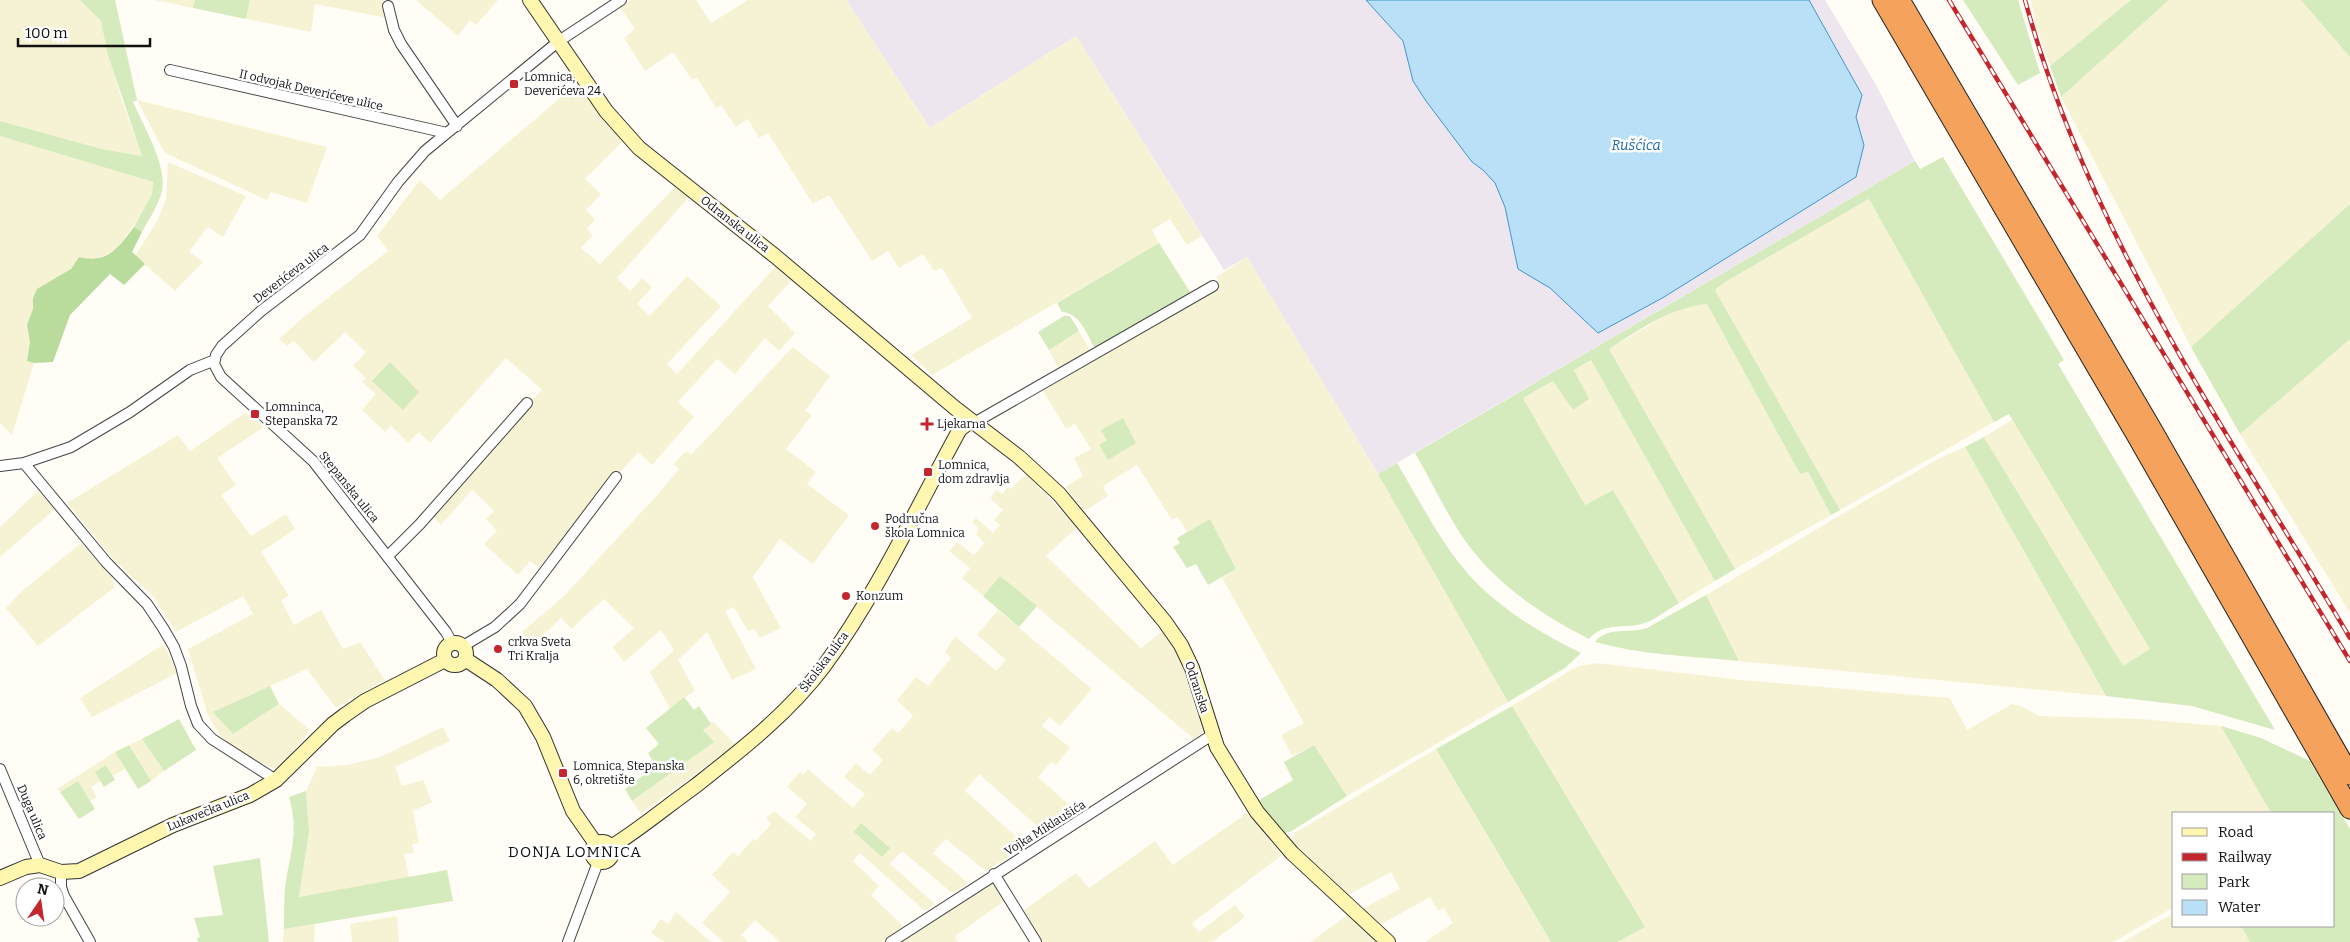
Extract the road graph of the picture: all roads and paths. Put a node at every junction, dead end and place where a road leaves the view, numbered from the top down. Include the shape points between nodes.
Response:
1 (530, 0) edge
2 (621, 0) edge
3 (1882, 0) edge
4 (1900, 0) edge
5 (388, 6) dead end
6 (559, 42) junction
7 (170, 70) dead end
8 (457, 126) junction
9 (447, 133) junction
10 (1213, 286) dead end
11 (214, 360) junction
12 (527, 403) dead end
13 (972, 422) junction
14 (24, 463) junction
15 (0, 466) edge
16 (616, 477) dead end
17 (388, 556) junction
18 (460, 650) junction
19 (445, 660) junction
20 (1212, 734) junction
21 (0, 769) edge
22 (2350, 776) edge
23 (276, 780) junction
24 (2350, 809) edge
25 (596, 844) junction
26 (611, 847) junction
27 (598, 862) junction
28 (40, 865) junction
29 (61, 872) junction
30 (994, 874) junction
31 (0, 878) edge
32 (90, 942) edge
33 (568, 942) edge
34 (891, 942) edge
35 (1036, 942) edge
36 (1388, 942) edge

1 - 6 street, Odranska ulica
2 - 6 street, Deverićeva ulica
3 - 24 highway
4 - 22 highway via 2149,424
5 - 8 street via 401,44
6 - 8 street, Deverićeva ulica
6 - 13 street, Odranska ulica via 606,111 650,158 775,256
7 - 9 street, II odvojak Deverićeve ulice
8 - 9 street, Deverićeva ulica
9 - 11 street, Deverićeva ulica via 412,165 360,235 238,330 218,350
10 - 13 street
11 - 14 street via 190,370 130,412 71,447
11 - 17 street, Stepanska ulica via 225,382 313,461
12 - 17 street
13 - 20 street, Odranska via 1019,457 1059,494 1165,622 1181,644 1192,668
13 - 26 street, Školska ulica via 960,428 871,594 823,667 752,742
14 - 15 street
14 - 23 street via 106,562 147,604 163,628 182,666 198,724 212,739
16 - 18 street via 520,604 495,627
17 - 18 street, Stepanska ulica
18 - 19 street via 444,651
18 - 19 street via 456,665
18 - 25 street via 525,706 543,737 573,811
19 - 23 street, Lukavečka ulica via 365,701 345,715
20 - 30 street, Vojka Miklaušića
20 - 36 street, Odranska via 1232,774 1269,828 1307,868
21 - 28 street, Duga ulica
23 - 29 street, Lukavečka ulica via 233,803 172,825 79,871
25 - 26 street via 602,842
25 - 27 street, Školska ulica via 592,853
26 - 27 street, Školska ulica via 612,854 608,860
27 - 33 street, Školska ulica
28 - 29 street, Lukavečka ulica
28 - 31 street
29 - 32 street via 64,896
30 - 34 street, Vojka Miklaušića
30 - 35 street

